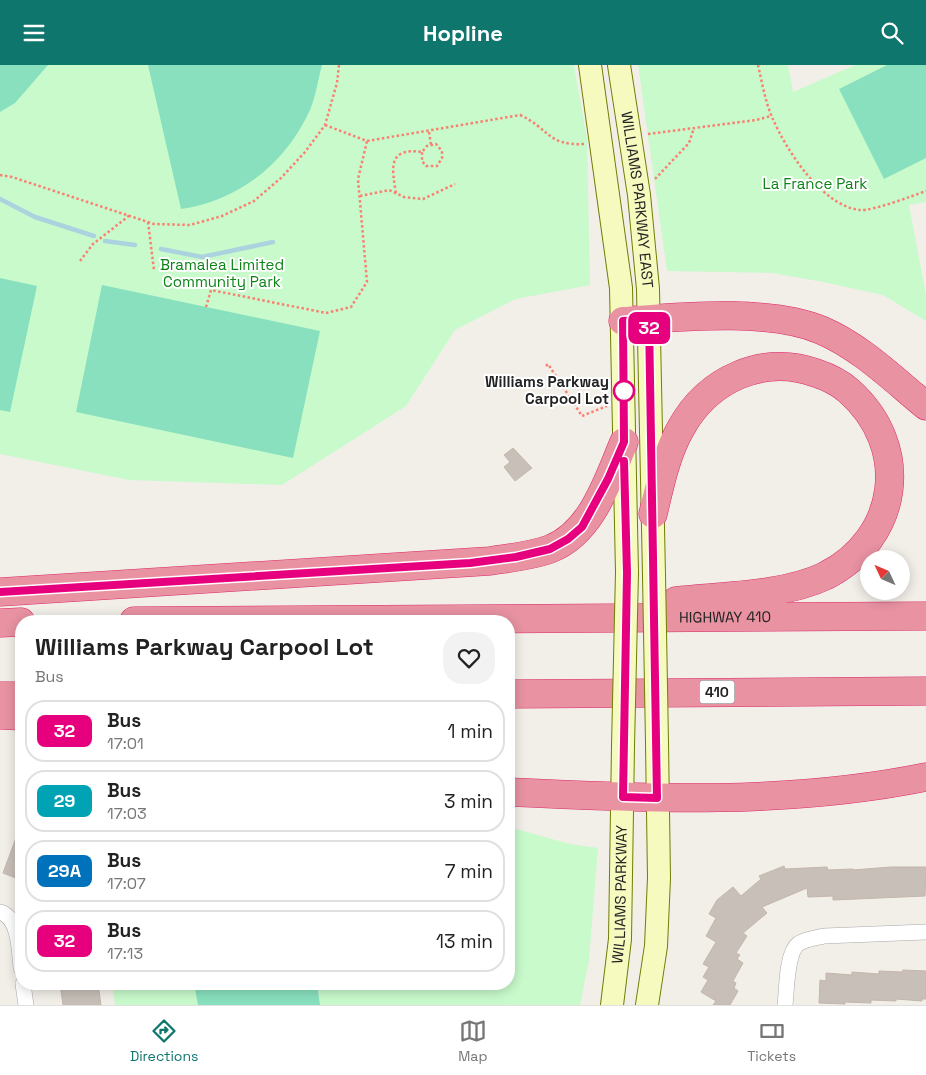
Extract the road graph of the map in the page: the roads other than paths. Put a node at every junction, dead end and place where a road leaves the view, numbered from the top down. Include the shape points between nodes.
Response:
1 (590, 65) edge
2 (618, 65) edge
3 (636, 320) junction
4 (926, 406) edge
5 (624, 442) junction
6 (653, 514) junction
7 (627, 573) joint
8 (0, 591) edge
9 (926, 616) edge
10 (583, 617) junction
11 (515, 618) edge
12 (15, 622) edge
13 (0, 623) edge
14 (926, 691) edge
15 (515, 694) edge
16 (0, 696) edge
17 (15, 696) edge
18 (0, 715) edge
19 (15, 716) edge
20 (926, 777) edge
21 (515, 792) edge
22 (623, 797) junction
23 (657, 798) junction
24 (0, 912) edge
25 (926, 932) edge
26 (15, 934) edge
27 (24, 990) edge
28 (26, 1005) edge
29 (612, 1005) edge
30 (647, 1005) edge
31 (785, 1005) edge

1 - 3 main road, WILLIAMS PARKWAY EAST via 615,236
2 - 3 main road, WILLIAMS PARKWAY EAST via 639,195 648,289
3 - 4 highway via 758,318 821,330 864,354
3 - 5 main road, WILLIAMS PARKWAY EAST
3 - 6 main road, WILLIAMS PARKWAY EAST
5 - 7 main road, WILLIAMS PARKWAY EAST
5 - 8 highway via 582,527 550,549 470,563
6 - 10 highway via 670,452 690,413 714,389 757,367 804,369 837,382 862,404 875,423 887,454 890,477 886,507 875,531 857,554 823,577 761,592 612,607
6 - 23 main road, WILLIAMS PARKWAY EAST, bridge
7 - 22 main road, WILLIAMS PARKWAY, bridge
9 - 10 highway, HIGHWAY 410
10 - 11 highway, HIGHWAY 410
12 - 13 highway
14 - 15 highway, 410
16 - 17 highway
18 - 19 highway
20 - 23 highway via 873,788 756,796
21 - 22 highway
22 - 23 highway
22 - 29 main road, WILLIAMS PARKWAY via 620,939
23 - 30 main road via 659,878 656,946
24 - 26 street via 13,922
25 - 31 street via 824,936 797,945 790,958
27 - 28 street

